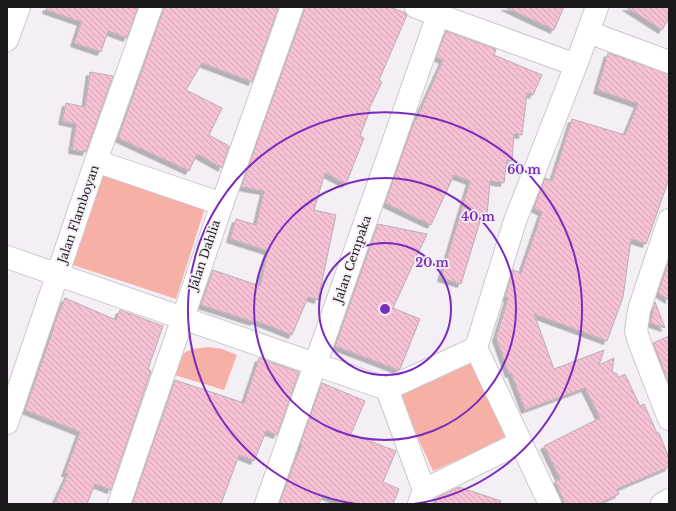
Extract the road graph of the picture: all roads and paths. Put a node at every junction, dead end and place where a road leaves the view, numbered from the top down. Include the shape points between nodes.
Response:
1 (19, 7) edge
2 (151, 7) edge
3 (292, 7) edge
4 (416, 7) edge
5 (597, 7) edge
6 (438, 15) junction
7 (588, 32) junction
8 (7, 40) edge
9 (669, 62) edge
10 (576, 65) junction
11 (96, 161) junction
12 (222, 204) junction
13 (669, 220) edge
14 (7, 257) edge
15 (57, 274) junction
16 (183, 318) junction
17 (476, 348) junction
18 (315, 364) junction
19 (387, 389) junction
20 (669, 419) edge
21 (7, 423) edge
22 (522, 442) junction
23 (421, 497) edge
24 (669, 500) edge
25 (119, 504) edge
26 (266, 504) edge
27 (550, 504) edge
28 (662, 504) edge

1 - 8 street
2 - 11 street, Jalan Flamboyan
3 - 12 street, Jalan Dahlia
4 - 6 street
5 - 7 street
6 - 10 street
6 - 18 street, Jalan Cempaka
7 - 9 street
7 - 10 street
10 - 17 street via 515,221
11 - 12 street
11 - 15 street, Jalan Flamboyan
12 - 16 street, Jalan Dahlia
13 - 20 street via 639,310 636,331
14 - 15 street
15 - 16 street
15 - 21 street, Jalan Flamboyan
16 - 18 street
16 - 25 street, Jalan Dahlia
17 - 19 street
17 - 22 street
18 - 19 street
18 - 26 street, Jalan Cempaka
19 - 23 street
22 - 23 street
22 - 27 street
24 - 28 street

